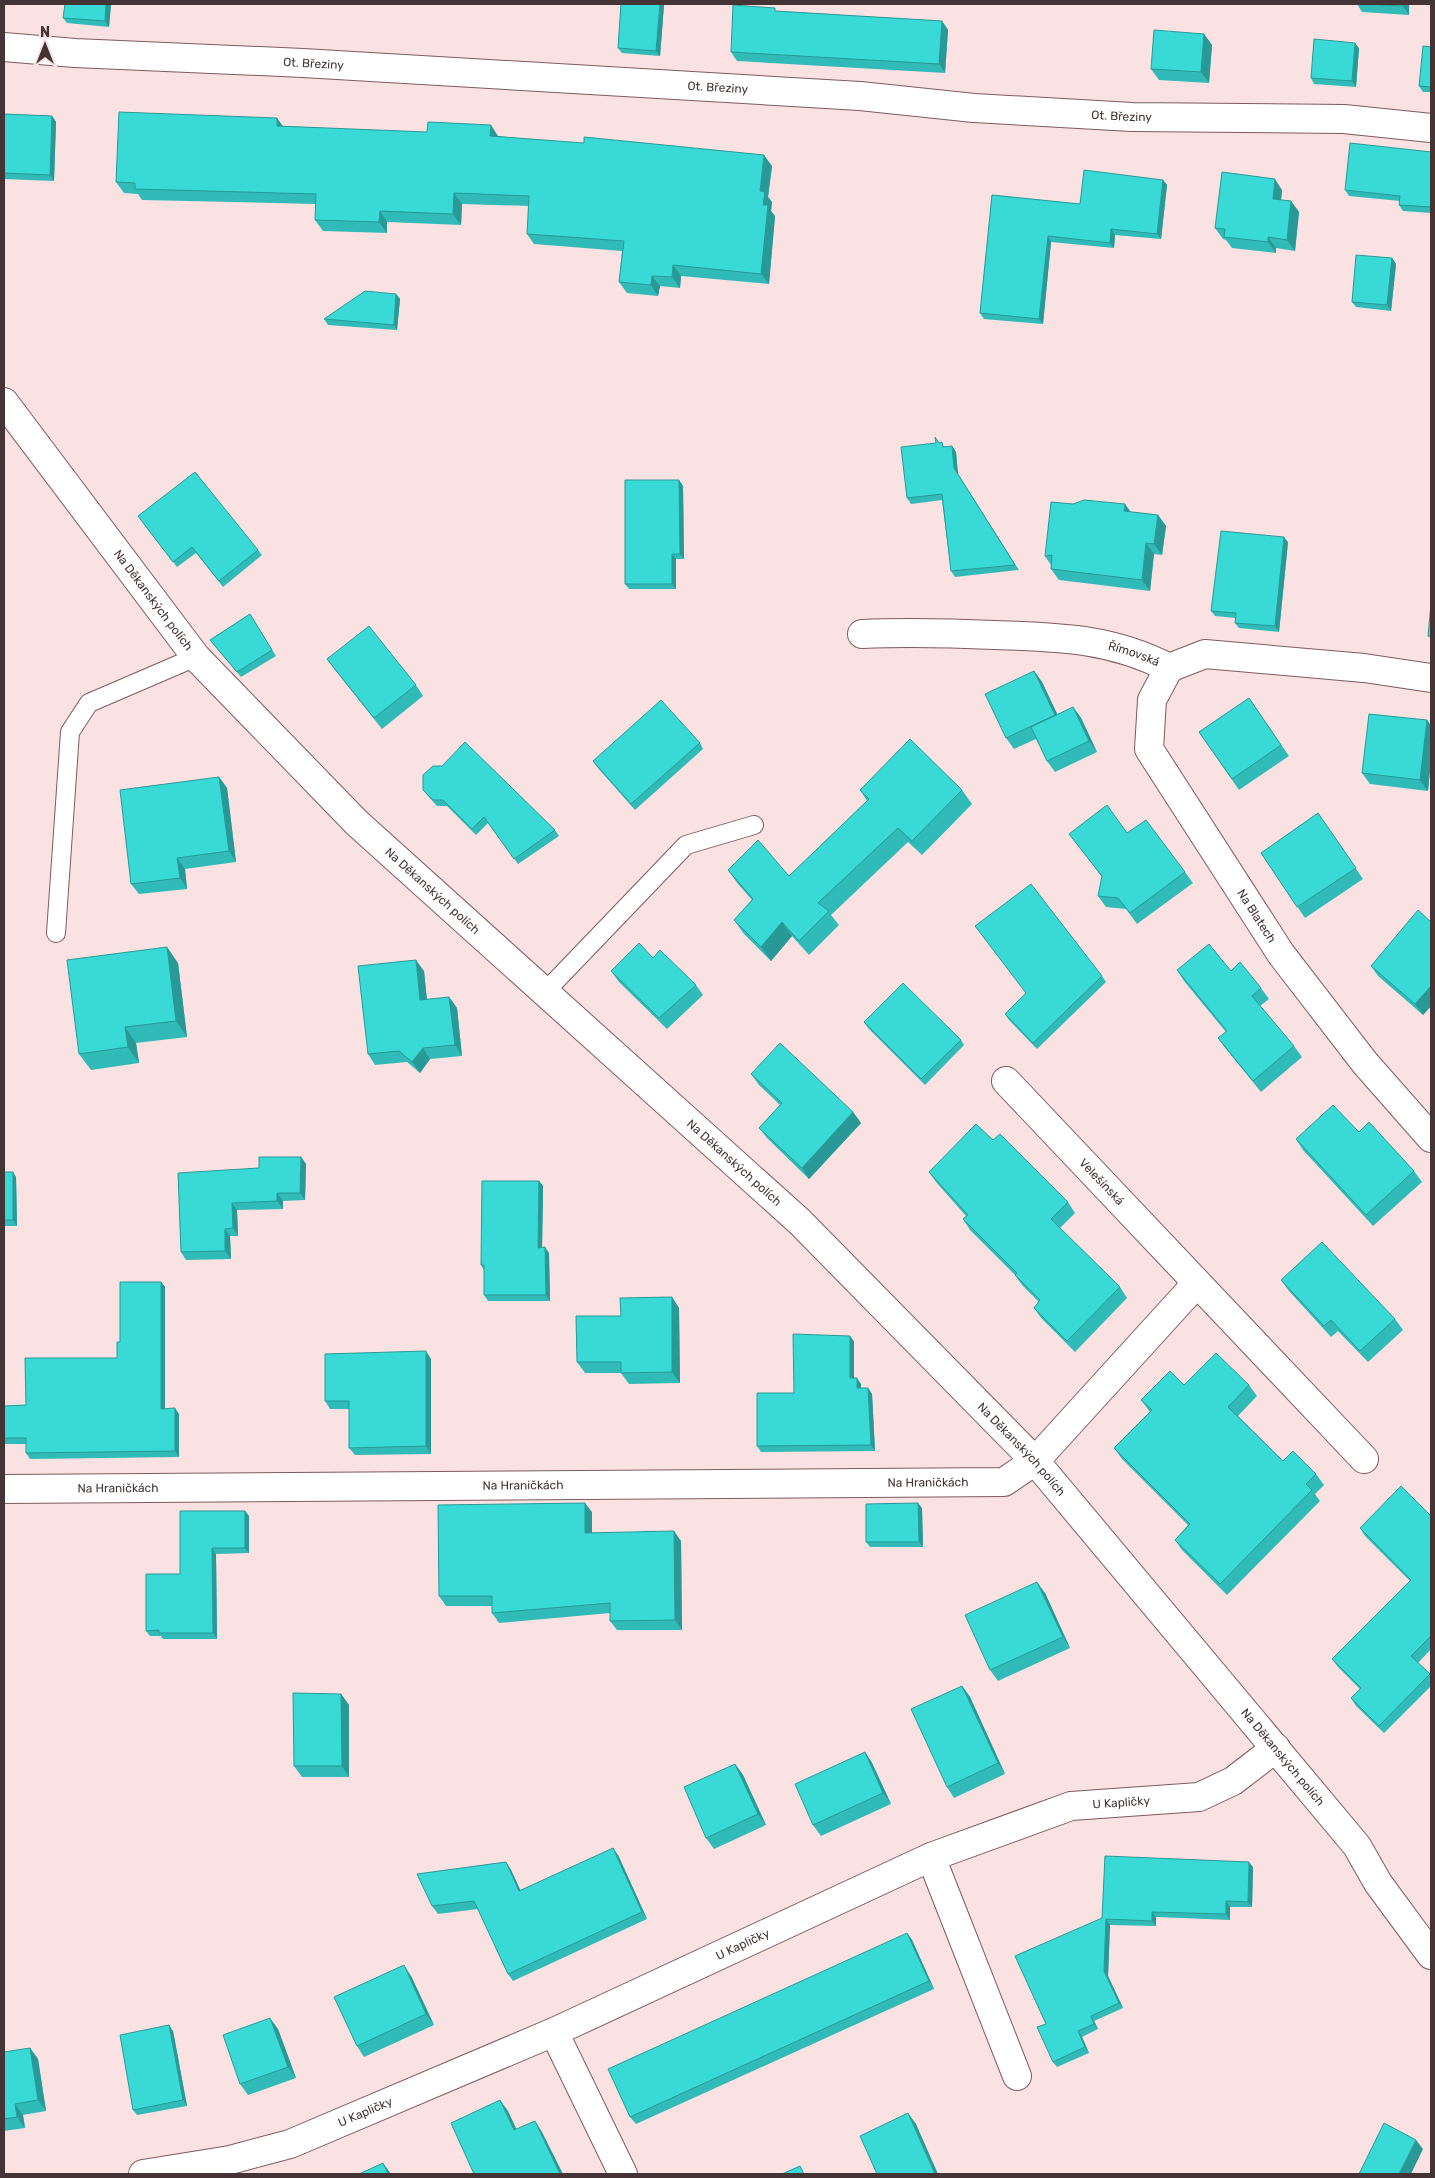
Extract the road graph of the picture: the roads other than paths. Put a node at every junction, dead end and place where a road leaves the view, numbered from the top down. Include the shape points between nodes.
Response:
1 (4, 47) edge
2 (1431, 128) edge
3 (4, 402) edge
4 (862, 634) dead end
5 (196, 657) junction
6 (1169, 668) junction
7 (1431, 678) edge
8 (754, 825) dead end
9 (56, 932) dead end
10 (544, 993) junction
11 (1006, 1081) dead end
12 (1431, 1138) edge
13 (1197, 1284) junction
14 (1364, 1459) dead end
15 (1035, 1461) junction
16 (4, 1489) edge
17 (1276, 1748) junction
18 (931, 1857) junction
19 (1431, 1955) edge
20 (554, 2032) junction
21 (1017, 2076) dead end
22 (171, 2172) edge
23 (143, 2174) edge
24 (623, 2174) edge

1 - 2 street, Ot. Březiny via 75,54 313,64 850,96 974,108 1112,116 1344,119
3 - 5 street, Na Děkanských polích
4 - 6 street, Římovská via 916,632 1063,637 1104,643 1143,654
5 - 9 lane via 89,703 70,732
5 - 10 street, Na Děkanských polích via 357,823
6 - 7 street, Římovská via 1205,654 1364,668
6 - 12 street, Na Blatech via 1152,700 1149,750 1281,954 1365,1063
8 - 10 lane via 686,845
10 - 15 street, Na Děkanských polích via 800,1222
11 - 13 street, Velešínská
13 - 14 street, Velešínská
13 - 15 street
15 - 16 street, Na Hraničkách via 1004,1482
15 - 17 street, Na Děkanských polích
17 - 18 street, U Kapličky via 1233,1781 1200,1797 1071,1806
17 - 19 street, Na Děkanských polích via 1357,1846 1378,1883
18 - 20 street, U Kapličky
18 - 21 street
20 - 22 street, U Kapličky via 290,2144
20 - 24 street
22 - 23 street, U Kapličky

